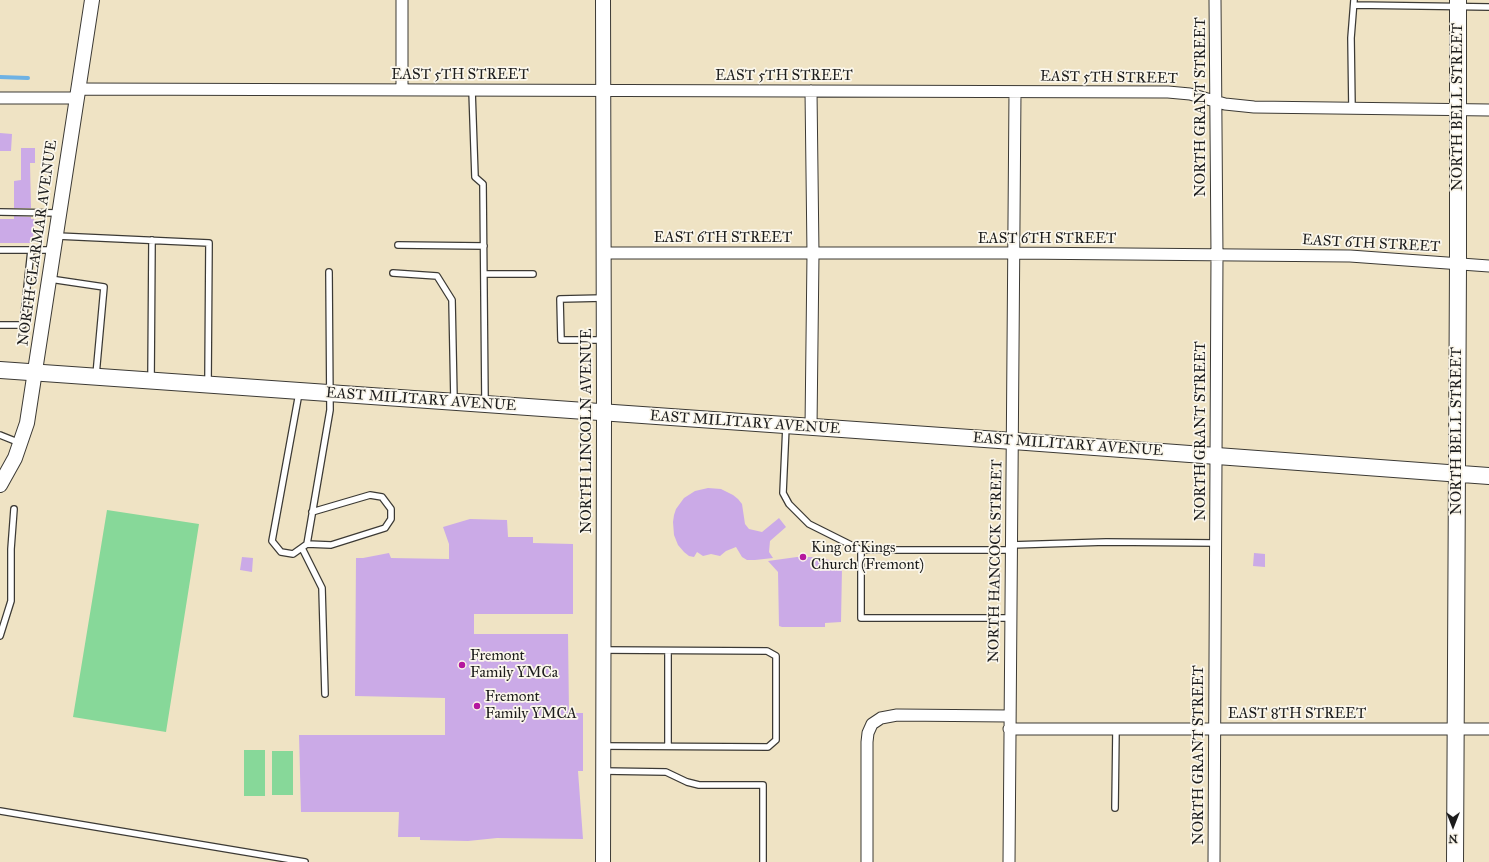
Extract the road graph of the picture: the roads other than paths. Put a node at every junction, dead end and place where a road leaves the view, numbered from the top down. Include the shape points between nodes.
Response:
1 (92, 0) edge
2 (402, 0) edge
3 (603, 0) edge
4 (1216, 0) edge
5 (1354, 3) edge
6 (1458, 4) edge
7 (1489, 7) edge
8 (402, 90) junction
9 (472, 90) junction
10 (604, 90) junction
11 (811, 91) junction
12 (1015, 92) junction
13 (77, 94) junction
14 (0, 98) edge
15 (1216, 102) junction
16 (1352, 109) junction
17 (1458, 110) junction
18 (1489, 110) edge
19 (0, 212) edge
20 (60, 213) junction
21 (56, 236) junction
22 (152, 240) junction
23 (398, 245) dead end
24 (484, 246) junction
25 (0, 250) edge
26 (31, 250) junction
27 (54, 250) junction
28 (604, 253) junction
29 (1015, 253) junction
30 (813, 254) junction
31 (1216, 255) junction
32 (1458, 264) junction
33 (1489, 266) edge
34 (329, 272) dead end
35 (393, 273) dead end
36 (484, 274) junction
37 (533, 274) dead end
38 (50, 279) junction
39 (604, 298) junction
40 (0, 325) edge
41 (604, 340) junction
42 (0, 370) edge
43 (36, 373) junction
44 (96, 377) junction
45 (151, 381) junction
46 (208, 385) junction
47 (300, 391) junction
48 (330, 394) junction
49 (454, 402) junction
50 (484, 404) junction
51 (604, 413) junction
52 (786, 425) junction
53 (811, 427) junction
54 (0, 435) edge
55 (1012, 440) junction
56 (21, 444) junction
57 (1215, 456) junction
58 (1457, 474) junction
59 (1489, 476) edge
60 (0, 485) edge
61 (14, 509) dead end
62 (312, 512) junction
63 (1215, 543) junction
64 (304, 546) junction
65 (1011, 548) junction
66 (861, 550) junction
67 (1010, 618) junction
68 (0, 636) edge
69 (602, 650) junction
70 (668, 651) junction
71 (325, 694) dead end
72 (1009, 716) junction
73 (1116, 728) junction
74 (1215, 728) junction
75 (1009, 729) junction
76 (1456, 729) junction
77 (1489, 729) edge
78 (603, 746) junction
79 (668, 746) junction
80 (603, 771) junction
81 (1115, 808) dead end
82 (0, 811) edge
83 (305, 862) edge
84 (603, 862) edge
85 (763, 862) edge
86 (867, 862) edge
87 (1009, 862) edge
88 (1214, 862) edge
89 (1455, 862) edge

1 - 13 street, NORTH CLARMAR AVENUE
2 - 8 street
3 - 10 street, NORTH LINCOLN AVENUE
4 - 15 street, NORTH GRANT STREET
5 - 6 lane
5 - 16 lane via 1351,38
6 - 7 lane
6 - 17 main road, NORTH BELL STREET
8 - 9 street, EAST 5TH STREET
8 - 13 street, EAST 5TH STREET
9 - 10 street, EAST 5TH STREET
9 - 24 lane via 475,177 483,184
10 - 11 street, EAST 5TH STREET
10 - 28 street, NORTH LINCOLN AVENUE
11 - 12 street, EAST 5TH STREET
11 - 30 street
12 - 15 street, EAST 5TH STREET via 1168,92
12 - 29 street, NORTH HANCOCK STREET
13 - 14 street, EAST 5TH STREET
13 - 20 street, NORTH CLARMAR AVENUE
15 - 16 street, EAST 5TH STREET via 1254,107
15 - 31 street, NORTH GRANT STREET
16 - 17 street, EAST 5TH STREET
17 - 18 street, EAST 5TH STREET
17 - 32 main road, NORTH BELL STREET
19 - 20 lane
20 - 21 street, NORTH CLARMAR AVENUE
21 - 22 lane
21 - 27 street, NORTH CLARMAR AVENUE
22 - 45 lane
22 - 46 lane via 209,243
23 - 24 lane
24 - 36 lane
25 - 26 lane
26 - 27 lane
26 - 40 lane via 23,325
27 - 38 street, NORTH CLARMAR AVENUE
28 - 30 street, EAST 6TH STREET
28 - 39 street, NORTH LINCOLN AVENUE
29 - 30 street, EAST 6TH STREET
29 - 31 street, EAST 6TH STREET
29 - 55 street, NORTH HANCOCK STREET
30 - 53 street
31 - 32 street, EAST 6TH STREET via 1367,257
31 - 57 street, NORTH GRANT STREET
32 - 33 street, EAST 6TH STREET
32 - 58 main road, NORTH BELL STREET
34 - 48 lane
35 - 49 lane via 437,276 452,300
36 - 37 lane
36 - 50 lane
38 - 43 street, NORTH CLARMAR AVENUE
38 - 44 lane via 104,287
39 - 41 street, NORTH LINCOLN AVENUE
39 - 41 lane via 560,299 561,340
41 - 51 street, NORTH LINCOLN AVENUE
42 - 43 main road, EAST MILITARY AVENUE
43 - 44 main road, EAST MILITARY AVENUE
43 - 56 street, NORTH CLARMAR AVENUE
44 - 45 main road, EAST MILITARY AVENUE
45 - 46 main road, EAST MILITARY AVENUE
46 - 47 main road, EAST MILITARY AVENUE
47 - 48 main road, EAST MILITARY AVENUE
47 - 64 lane via 272,541 281,552 293,554
48 - 49 main road, EAST MILITARY AVENUE
48 - 62 lane via 330,410
49 - 50 main road, EAST MILITARY AVENUE
50 - 51 main road, EAST MILITARY AVENUE
51 - 52 main road, EAST MILITARY AVENUE
51 - 69 street, NORTH LINCOLN AVENUE
52 - 53 main road, EAST MILITARY AVENUE
52 - 66 lane via 783,493 789,504 809,524
53 - 55 main road, EAST MILITARY AVENUE
54 - 56 lane
55 - 57 main road, EAST MILITARY AVENUE
55 - 65 street, NORTH HANCOCK STREET
56 - 60 street, NORTH CLARMAR AVENUE
57 - 58 main road, EAST MILITARY AVENUE
57 - 63 street, NORTH GRANT STREET
58 - 59 main road, EAST MILITARY AVENUE
58 - 76 main road, NORTH BELL STREET
61 - 68 lane via 11,601
62 - 64 lane
62 - 64 lane via 370,495 382,497 391,509 391,519 385,528 331,545
63 - 65 lane via 1106,542
63 - 74 street, NORTH GRANT STREET
64 - 71 lane via 322,588
65 - 66 lane
65 - 67 street, NORTH HANCOCK STREET
66 - 67 lane via 861,618
67 - 72 street, NORTH HANCOCK STREET
69 - 70 lane
69 - 78 street, NORTH LINCOLN AVENUE
70 - 79 lane
70 - 79 lane via 767,651 776,656 776,740 768,746
72 - 75 street, NORTH HANCOCK STREET
72 - 86 street via 897,715 881,718 872,724 867,739
73 - 74 street, EAST 8TH STREET
73 - 75 street, EAST 8TH STREET
73 - 81 lane
74 - 76 street, EAST 8TH STREET
74 - 88 street, NORTH GRANT STREET
75 - 87 street, NORTH HANCOCK STREET
76 - 77 street, EAST 8TH STREET
76 - 89 main road, NORTH BELL STREET
78 - 79 lane
78 - 80 street, NORTH LINCOLN AVENUE
80 - 84 street, NORTH LINCOLN AVENUE
80 - 85 lane via 666,772 698,784 763,784
82 - 83 lane

